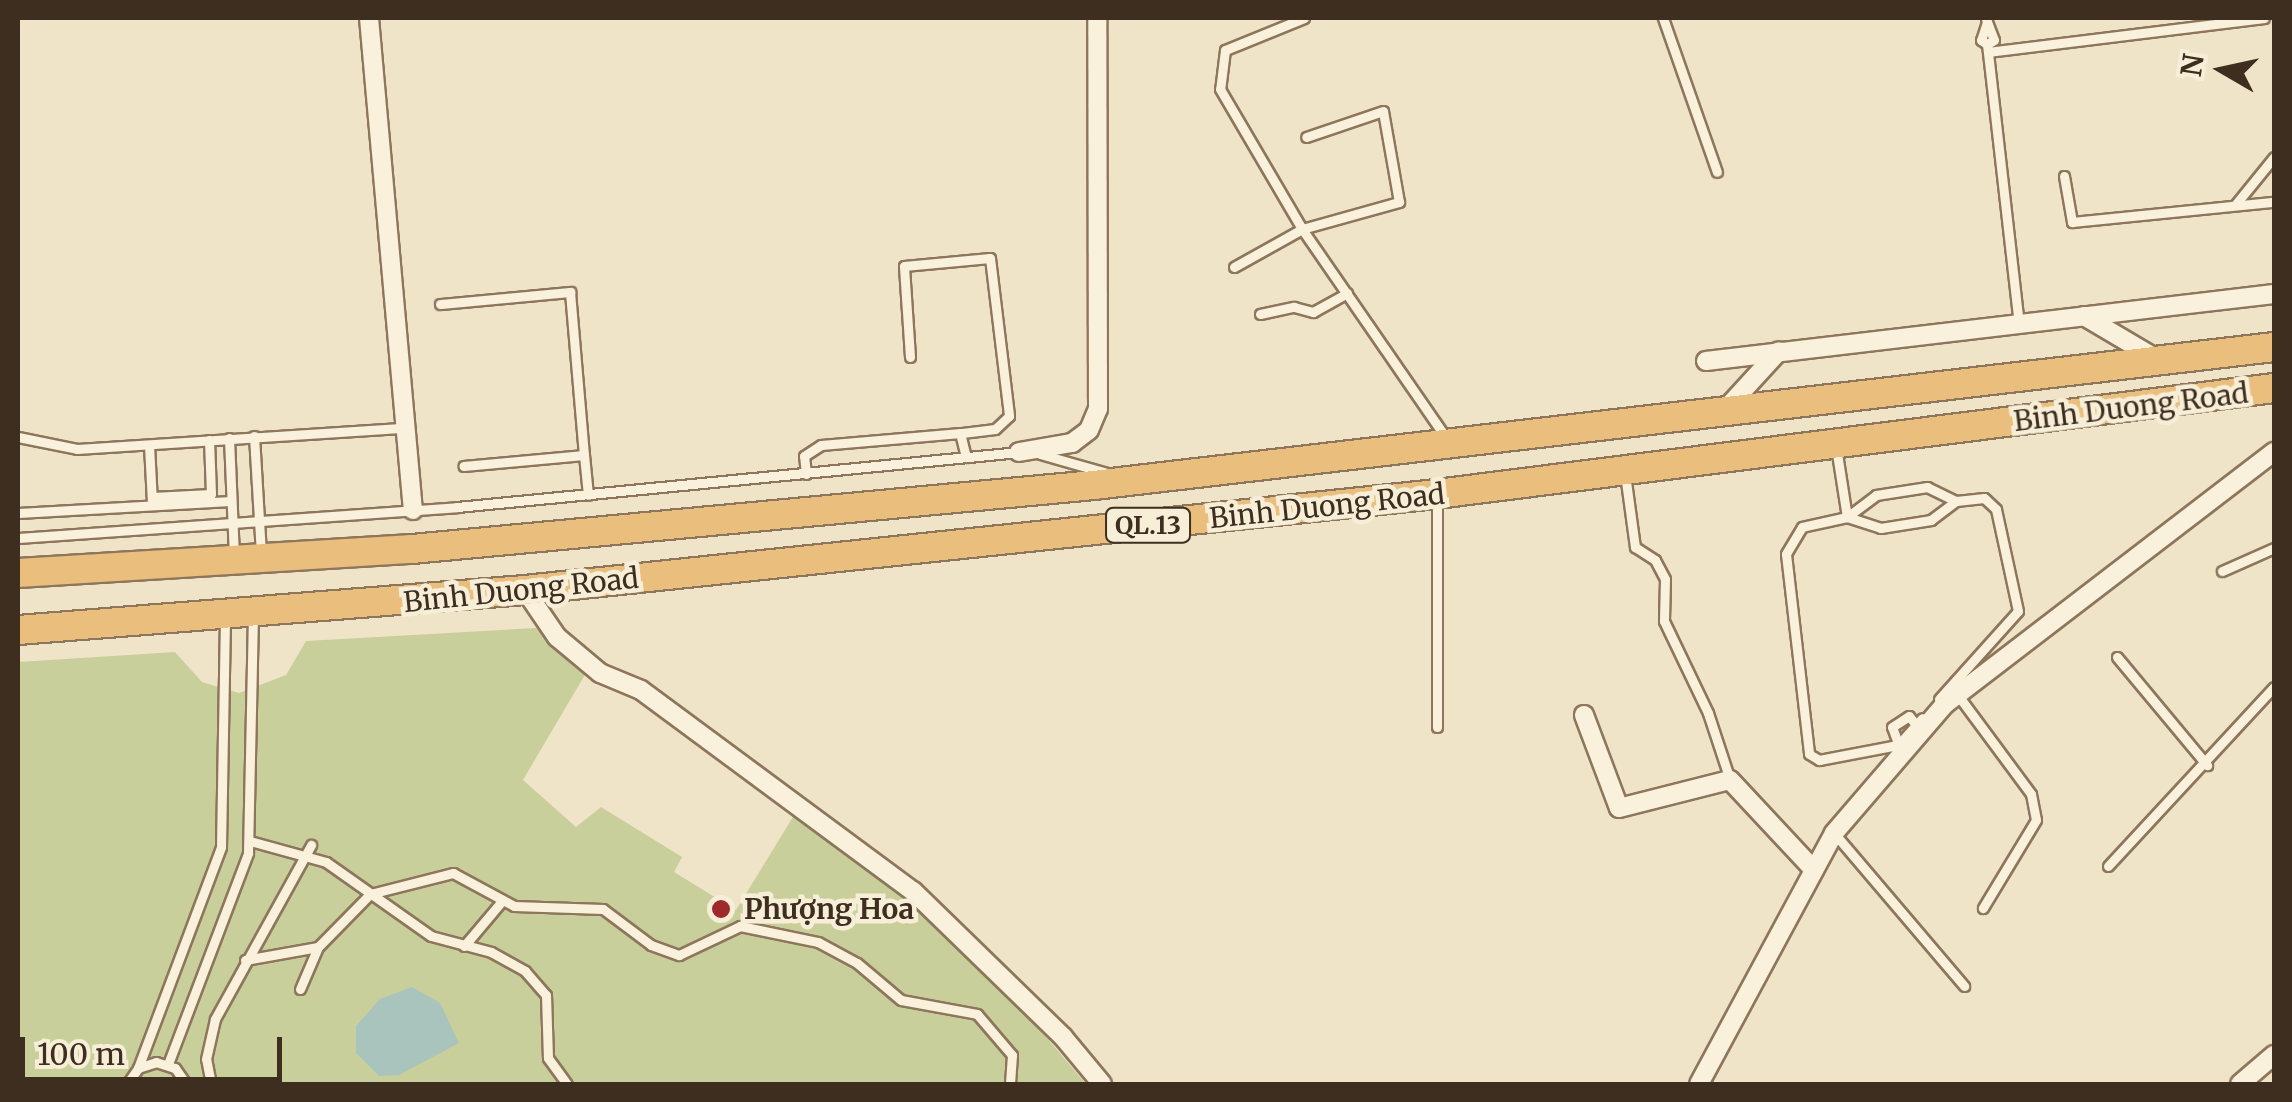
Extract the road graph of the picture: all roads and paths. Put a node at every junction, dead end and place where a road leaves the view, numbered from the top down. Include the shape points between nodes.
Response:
1 (369, 18) edge
2 (1098, 18) edge
3 (1304, 18) edge
4 (1663, 18) edge
5 (2264, 18) edge
6 (1986, 20) edge
7 (1988, 48) junction
8 (1306, 137) dead end
9 (2274, 157) edge
10 (1717, 172) dead end
11 (2064, 176) dead end
12 (2274, 202) edge
13 (2234, 206) junction
14 (1302, 228) junction
15 (1234, 267) dead end
16 (1347, 293) junction
17 (2274, 294) edge
18 (440, 304) dead end
19 (1260, 314) dead end
20 (2084, 316) junction
21 (2019, 323) junction
22 (2274, 347) edge
23 (1779, 351) junction
24 (910, 357) dead end
25 (2155, 358) junction
26 (1706, 361) dead end
27 (2274, 388) edge
28 (1724, 410) junction
29 (404, 428) junction
30 (960, 433) junction
31 (254, 436) junction
32 (18, 437) edge
33 (229, 438) junction
34 (209, 440) junction
35 (1449, 441) junction
36 (1836, 444) junction
37 (150, 445) junction
38 (1022, 452) junction
39 (2274, 452) edge
40 (584, 455) junction
41 (966, 458) junction
42 (464, 466) dead end
43 (1625, 471) junction
44 (806, 474) junction
45 (1138, 480) junction
46 (1437, 494) junction
47 (588, 495) junction
48 (232, 500) junction
49 (152, 501) junction
50 (1956, 501) junction
51 (413, 510) junction
52 (18, 512) edge
53 (1847, 517) junction
54 (260, 521) junction
55 (233, 523) junction
56 (18, 538) edge
57 (2274, 548) edge
58 (248, 559) junction
59 (2222, 571) dead end
60 (18, 573) edge
61 (525, 590) junction
62 (239, 617) junction
63 (18, 630) edge
64 (2117, 657) dead end
65 (2274, 687) edge
66 (1957, 694) junction
67 (1584, 715) dead end
68 (1437, 727) dead end
69 (1919, 728) junction
70 (1900, 749) junction
71 (2208, 764) junction
72 (1730, 780) junction
73 (1834, 833) junction
74 (250, 841) junction
75 (311, 844) dead end
76 (302, 854) junction
77 (2108, 866) dead end
78 (1814, 870) junction
79 (370, 894) junction
80 (502, 902) junction
81 (1983, 908) dead end
82 (464, 946) junction
83 (318, 948) junction
84 (246, 960) junction
85 (1964, 986) dead end
86 (300, 989) dead end
87 (2274, 1055) edge
88 (168, 1064) junction
89 (138, 1068) junction
90 (18, 1082) edge
91 (26, 1084) edge
92 (127, 1084) edge
93 (186, 1084) edge
94 (211, 1084) edge
95 (567, 1084) edge
96 (1010, 1084) edge
97 (1102, 1084) edge
98 (1700, 1084) edge
99 (2240, 1084) edge

1 - 29 street
2 - 38 street via 1098,409 1089,430 1072,443
3 - 14 lane via 1224,50 1220,64 1220,89
4 - 10 lane
5 - 7 lane
6 - 7 lane via 1980,27
7 - 21 lane
8 - 14 lane via 1383,111 1402,194 1399,202
9 - 13 lane
11 - 13 lane via 2072,222
12 - 13 lane
14 - 15 lane
14 - 16 lane
16 - 19 lane via 1313,312
16 - 35 lane
17 - 20 street
18 - 40 lane via 570,292
20 - 21 street
20 - 25 street
21 - 23 street
22 - 25 highway, Binh Duong Road / QL.13
23 - 26 street
23 - 28 street
24 - 30 lane via 904,266 990,258 1009,416 995,430
25 - 28 highway, Binh Duong Road / QL.13
27 - 36 highway, Binh Duong Road / QL.13
28 - 35 highway, Binh Duong Road / QL.13
29 - 31 lane
29 - 51 street
30 - 41 lane
30 - 44 lane via 814,446 804,456
31 - 33 lane
31 - 54 lane
32 - 37 lane via 77,449
33 - 34 lane
33 - 48 lane
34 - 37 lane
34 - 49 lane via 211,494
35 - 45 highway, Binh Duong Road / QL.13
36 - 43 highway, Binh Duong Road / QL.13
36 - 53 lane
37 - 49 lane
38 - 41 lane
38 - 45 lane
39 - 66 street
40 - 42 lane
40 - 47 lane
41 - 44 lane
43 - 46 highway, Binh Duong Road / QL.13
43 - 72 lane via 1635,546 1655,560 1664,580 1664,622 1708,713
44 - 47 lane
45 - 58 highway, Binh Duong Road / QL.13
46 - 61 highway, Binh Duong Road / QL.13
46 - 68 lane
47 - 51 lane
48 - 49 lane
48 - 55 lane
49 - 52 lane
50 - 53 lane via 1931,520 1881,528
50 - 53 lane via 1926,488 1876,495
50 - 69 lane via 1984,498 1996,509 2018,611
51 - 54 lane
53 - 70 lane via 1802,527 1786,554 1809,754 1818,760
54 - 55 lane
54 - 58 lane
55 - 56 lane
55 - 58 lane
57 - 59 lane
58 - 60 highway, Binh Duong Road / QL.13
61 - 62 highway, Binh Duong Road / QL.13
61 - 97 street via 557,637 600,673 641,690 913,890
62 - 63 highway, Binh Duong Road / QL.13
62 - 74 lane
62 - 89 lane via 221,847
64 - 71 lane
65 - 71 lane
66 - 69 street
66 - 81 lane via 2031,794 2036,820
67 - 72 street via 1618,808
69 - 70 street
70 - 73 street
71 - 77 lane
72 - 78 street
73 - 78 street
73 - 85 lane
74 - 76 lane
74 - 88 lane
75 - 76 lane
76 - 79 lane
76 - 84 lane
78 - 98 street
79 - 80 lane via 446,872
79 - 82 lane via 431,936
79 - 83 lane
80 - 82 lane
80 - 96 lane via 603,910 651,945 680,955 740,926 818,942 857,963 901,1000 976,1014 1012,1055
82 - 95 lane via 503,957 540,987 548,1009 548,1058
83 - 84 lane
83 - 86 lane
84 - 94 lane via 211,1031
87 - 99 street
88 - 89 lane
88 - 93 lane
89 - 92 lane
90 - 91 lane

